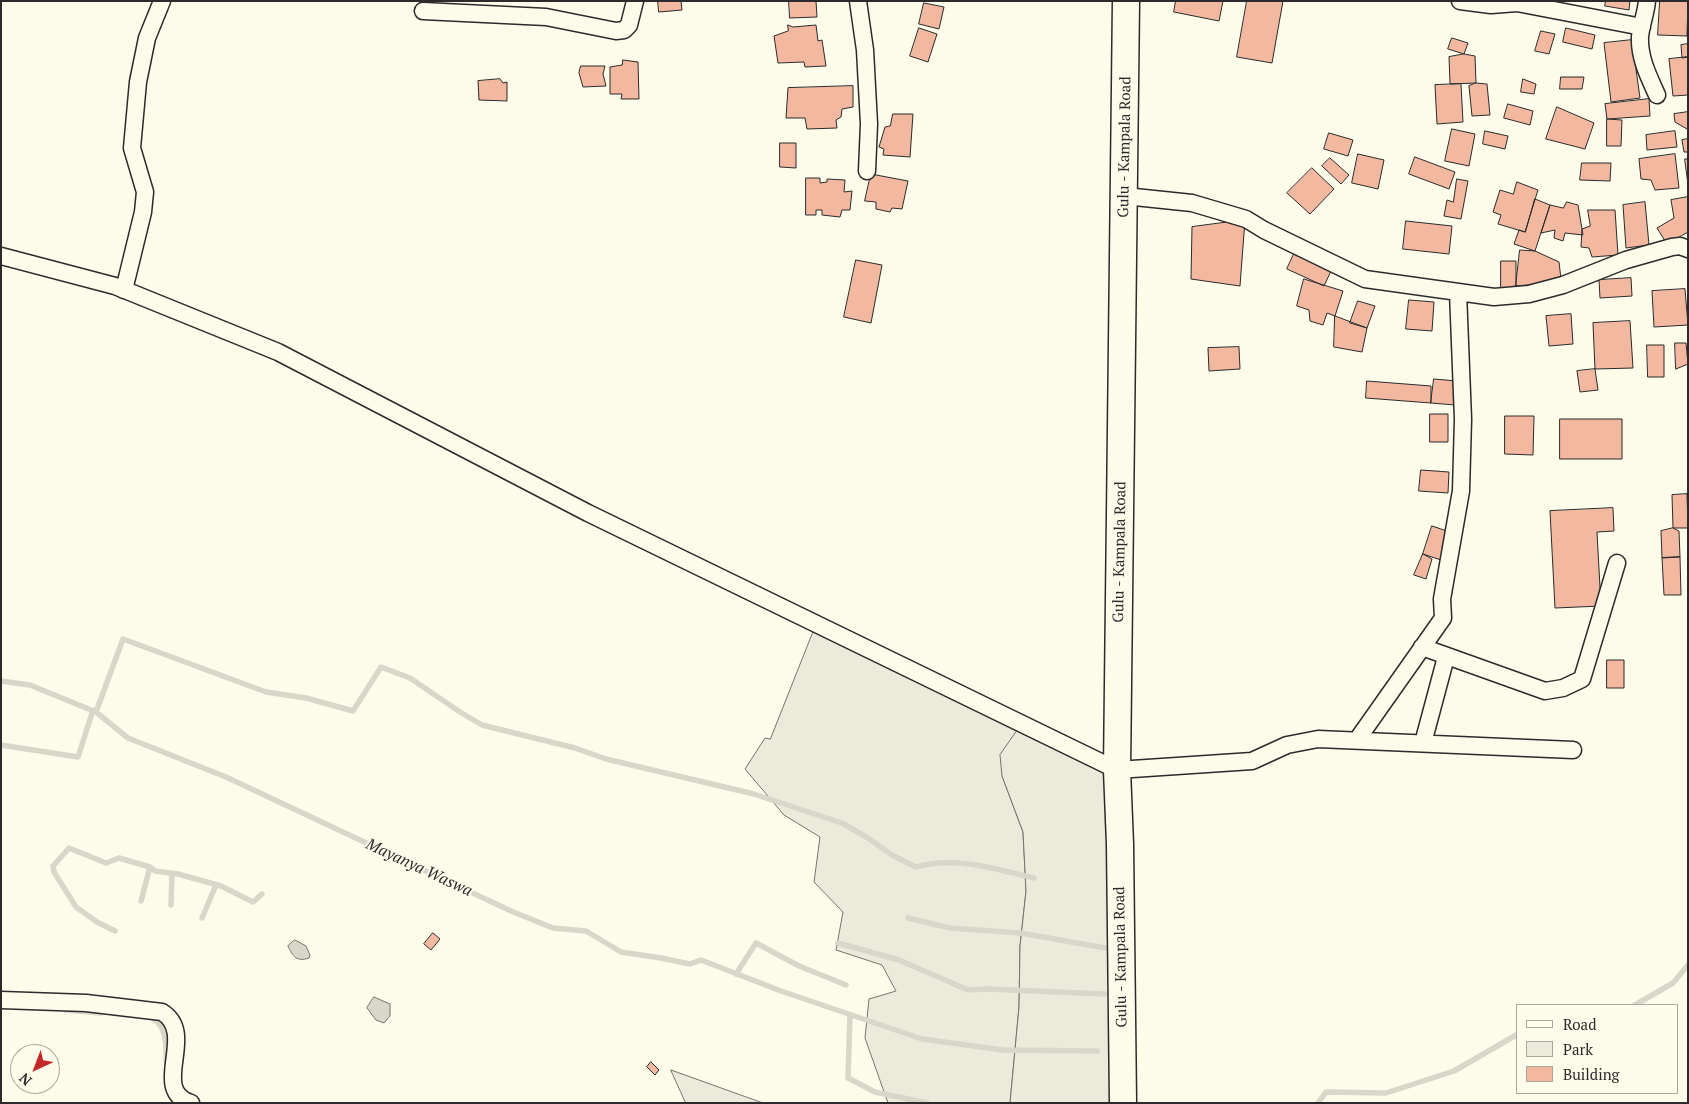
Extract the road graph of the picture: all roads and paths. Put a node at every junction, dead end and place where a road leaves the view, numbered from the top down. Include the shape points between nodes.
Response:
1 (162, 1) edge
2 (635, 1) edge
3 (858, 1) edge
4 (1126, 1) edge
5 (1460, 1) edge
6 (1647, 1) edge
7 (423, 11) dead end
8 (1642, 27) junction
9 (1657, 95) dead end
10 (867, 171) dead end
11 (1124, 196) junction
12 (1688, 250) edge
13 (1, 256) edge
14 (124, 290) junction
15 (1458, 292) junction
16 (1617, 564) dead end
17 (1422, 647) junction
18 (1446, 657) junction
19 (1357, 740) junction
20 (1423, 743) junction
21 (1573, 750) dead end
22 (1117, 770) junction
23 (1, 1000) edge
24 (191, 1103) edge
25 (1123, 1103) edge

1 - 14 street via 147,38 138,82 132,148 145,192 144,212
2 - 7 street via 629,25 624,30 546,17
3 - 10 street via 865,50 869,124
4 - 11 main road, Gulu - Kampala Road
5 - 8 street via 1491,5 1517,3
6 - 8 street
8 - 9 street via 1641,52
11 - 15 street via 1192,203 1246,219 1366,279
11 - 22 main road, Gulu - Kampala Road
12 - 15 street via 1672,247 1529,294 1494,297
13 - 14 street
14 - 22 street via 278,352 588,513
15 - 17 street via 1463,418 1461,491 1442,599 1443,618
16 - 18 street via 1582,679 1563,688 1545,691
17 - 18 street
17 - 19 street
18 - 20 street
19 - 20 street
19 - 22 street via 1318,738 1287,745 1252,761
20 - 21 street
22 - 25 main road, Gulu - Kampala Road
23 - 24 street via 162,1012 172,1021 177,1042 174,1090 178,1097

